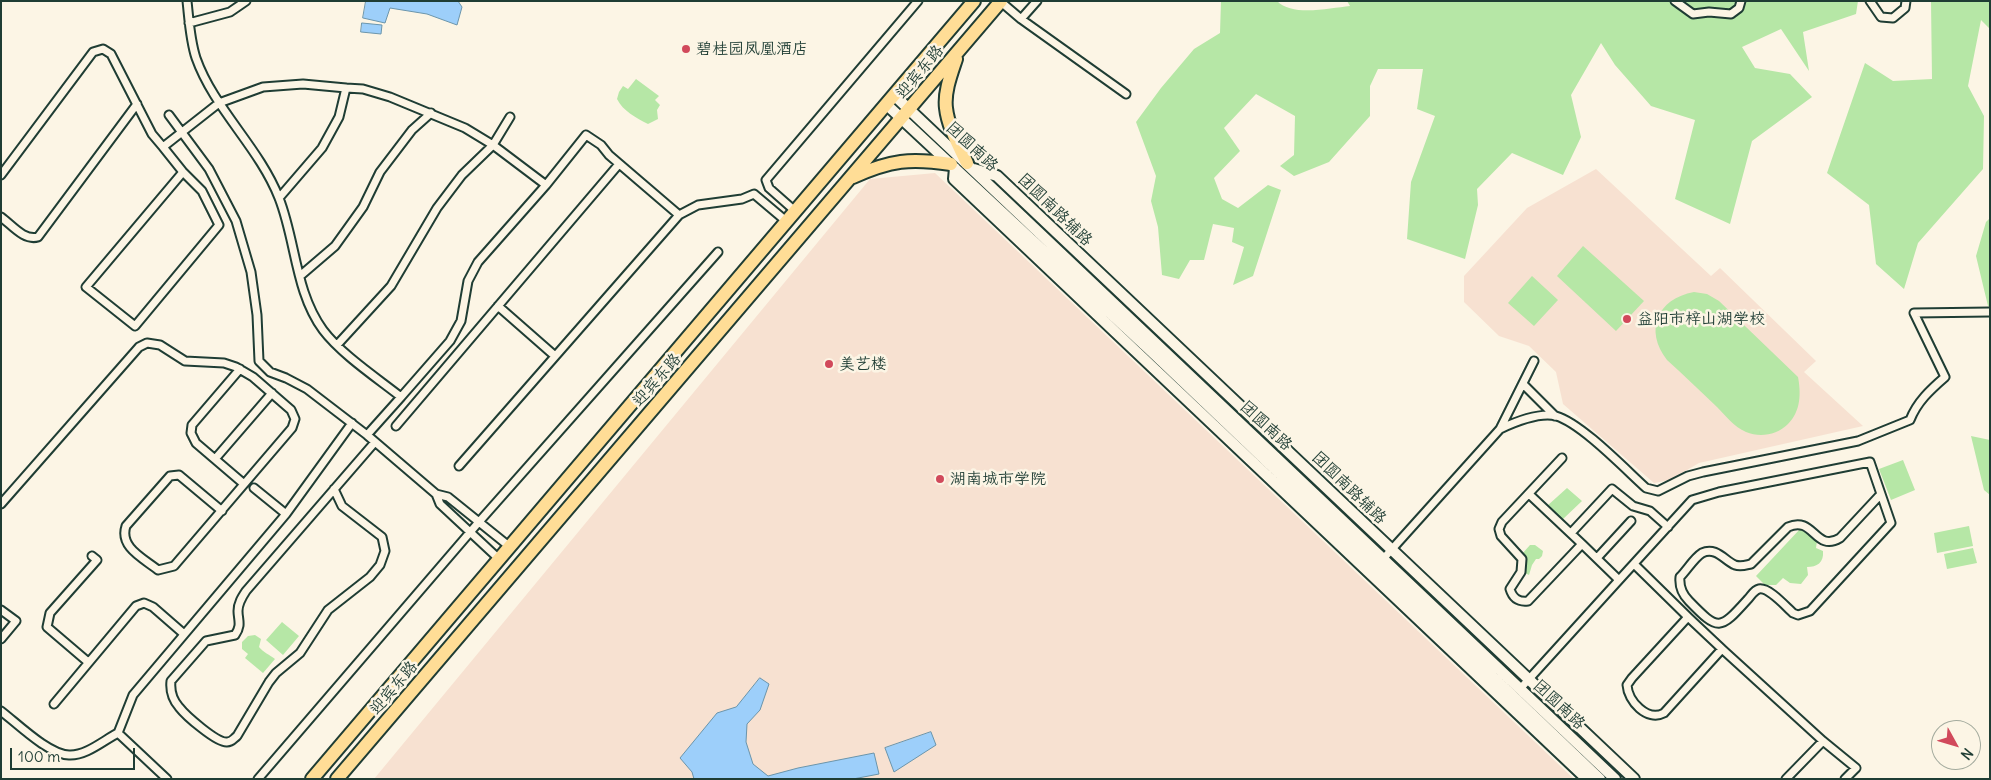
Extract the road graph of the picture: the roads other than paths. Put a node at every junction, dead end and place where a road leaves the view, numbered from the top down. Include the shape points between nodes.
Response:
1 (188, 1) edge
2 (246, 1) edge
3 (918, 1) edge
4 (974, 1) edge
5 (1000, 1) edge
6 (1037, 1) edge
7 (1675, 1) edge
8 (1741, 1) edge
9 (1870, 1) edge
10 (1906, 1) edge
11 (1021, 19) junction
12 (189, 23) junction
13 (958, 51) junction
14 (346, 88) junction
15 (1126, 94) dead end
16 (891, 101) junction
17 (219, 103) junction
18 (137, 104) junction
19 (431, 113) junction
20 (905, 114) junction
21 (168, 115) dead end
22 (510, 117) dead end
23 (181, 132) junction
24 (493, 145) junction
25 (162, 148) junction
26 (619, 164) junction
27 (961, 166) junction
28 (182, 172) junction
29 (1, 175) edge
30 (849, 180) junction
31 (546, 184) junction
32 (279, 198) junction
33 (795, 211) junction
34 (678, 215) junction
35 (1, 217) edge
36 (786, 222) junction
37 (718, 252) dead end
38 (300, 276) junction
39 (498, 306) junction
40 (1990, 312) edge
41 (337, 345) junction
42 (555, 356) junction
43 (1534, 361) dead end
44 (240, 369) junction
45 (1523, 384) junction
46 (272, 393) junction
47 (401, 397) junction
48 (1555, 416) junction
49 (352, 423) junction
50 (396, 426) dead end
51 (1500, 429) junction
52 (367, 435) junction
53 (374, 442) junction
54 (1562, 458) dead end
55 (215, 459) junction
56 (459, 466) dead end
57 (244, 484) junction
58 (254, 488) dead end
59 (334, 489) junction
60 (436, 494) junction
61 (1529, 494) junction
62 (1881, 494) junction
63 (1, 504) edge
64 (222, 511) junction
65 (286, 514) junction
66 (1631, 521) dead end
67 (478, 523) junction
68 (1668, 527) junction
69 (470, 532) junction
70 (1571, 533) junction
71 (1582, 544) junction
72 (510, 547) junction
73 (1392, 550) junction
74 (92, 556) dead end
75 (1384, 558) junction
76 (1597, 558) junction
77 (499, 559) junction
78 (1634, 564) junction
79 (1619, 580) junction
80 (1, 610) edge
81 (1688, 617) junction
82 (184, 634) junction
83 (1, 639) edge
84 (1722, 649) junction
85 (88, 662) junction
86 (1528, 680) junction
87 (1520, 689) junction
88 (54, 704) dead end
89 (1, 711) edge
90 (118, 733) junction
91 (1823, 741) junction
92 (167, 779) edge
93 (258, 779) edge
94 (312, 779) edge
95 (337, 779) edge
96 (1587, 779) edge
97 (1600, 779) edge
98 (1616, 779) edge
99 (1634, 779) edge
100 (1786, 779) edge
101 (1845, 779) edge

1 - 12 street
2 - 12 street via 230,12
3 - 33 street via 766,180 769,188
4 - 16 highway, 迎宾东路
5 - 11 street
5 - 13 highway, 迎宾东路
6 - 11 street
7 - 8 street via 1693,14 1731,14 1739,8
9 - 10 street via 1881,17 1893,18 1905,8
11 - 15 street
12 - 17 street via 196,57
13 - 20 highway, 迎宾东路
13 - 27 highway via 949,80 946,108
14 - 17 street via 303,84 263,87
14 - 19 street via 363,89
14 - 32 street via 339,117 322,148
16 - 20 main road, 团圆南路
16 - 33 highway, 迎宾东路
17 - 23 street
17 - 32 street via 255,154
18 - 25 street
18 - 29 street via 111,54 103,49 93,52
18 - 35 street via 38,237 26,237
19 - 24 street
19 - 38 street via 412,130 380,172 363,207 335,246
20 - 27 main road, 团圆南路
20 - 27 main road, 团圆南路
20 - 30 highway, 迎宾东路
21 - 23 street
22 - 24 street
23 - 25 street
23 - 49 street via 209,169 236,222 251,272 258,315 259,361 270,372 307,389
24 - 31 street
24 - 41 street via 462,175 437,208 391,286
25 - 28 street
26 - 31 street via 586,135
26 - 34 street
26 - 39 street
27 - 30 highway via 903,160 877,166
27 - 73 main road, 团圆南路辅路 via 997,176
27 - 75 main road, 团圆南路
27 - 96 main road via 954,179
27 - 97 main road, 团圆南路 via 1145,346
28 - 28 street via 202,191 219,225 135,326 86,287
30 - 95 highway, 迎宾东路
31 - 47 street via 478,262 468,282 460,321 450,341
32 - 38 street
33 - 36 highway, 迎宾东路
34 - 36 street via 698,205 742,199 754,194
34 - 42 street
36 - 72 highway, 迎宾东路
37 - 67 street
38 - 41 street via 308,306
39 - 42 street
39 - 50 street
40 - 48 street via 1914,313 1945,377 1926,394 1910,420 1858,441 1702,472 1658,491 1646,488 1579,428
41 - 47 street
42 - 56 street
43 - 45 street
44 - 46 street
44 - 55 street via 192,426 196,443
44 - 63 street via 224,363 186,361 160,345 147,343 139,347
45 - 48 street
45 - 51 street
46 - 55 street
46 - 57 street via 291,410 295,419 292,428
47 - 52 street
48 - 51 street via 1526,418
49 - 52 street
49 - 65 street
51 - 73 street
52 - 53 street
53 - 59 street
53 - 60 street
54 - 61 street
55 - 57 street
57 - 64 street
58 - 65 street
59 - 59 street via 246,591 240,603 239,629 235,635 206,641 171,681 170,688 179,707 216,739 225,743 237,736 269,682 300,653 328,610 370,577 380,565 385,551 382,537 342,506
60 - 67 street via 448,497
60 - 69 street via 440,504
61 - 70 street
61 - 71 street via 1499,529 1501,536 1522,559 1521,572 1510,589 1516,599 1528,600
62 - 62 street via 1834,541 1822,540 1801,523 1788,527 1751,564 1735,565 1714,552 1701,554 1680,577 1680,589 1709,622 1716,624 1729,620 1759,589 1770,592 1793,613 1804,614 1891,523
62 - 68 street via 1870,462 1692,500
64 - 64 street via 174,566 166,569 158,570 126,544 123,534 126,526 170,476 179,475
65 - 82 street
66 - 76 street
67 - 69 street
67 - 72 street
68 - 70 street via 1650,511 1633,506 1612,489
68 - 78 street
69 - 77 street
69 - 93 street
70 - 71 street
71 - 76 street
72 - 77 highway, 迎宾东路
73 - 75 street
73 - 86 main road, 团圆南路辅路
74 - 85 street via 97,560 50,613 48,621 48,627
75 - 87 main road, 团圆南路
76 - 79 street
77 - 94 highway, 迎宾东路
78 - 79 street
78 - 81 street
79 - 86 street
80 - 83 street via 16,621
81 - 84 street
81 - 84 street via 1632,678 1627,685 1630,698 1647,714 1658,716 1664,713
82 - 85 street via 152,607 136,606
82 - 90 street via 132,695
84 - 91 street
85 - 88 street
86 - 87 street
86 - 99 main road, 团圆南路辅路
87 - 98 main road, 团圆南路
89 - 90 street via 55,752 70,755 84,752
90 - 92 street
91 - 100 street
91 - 101 street via 1856,768

